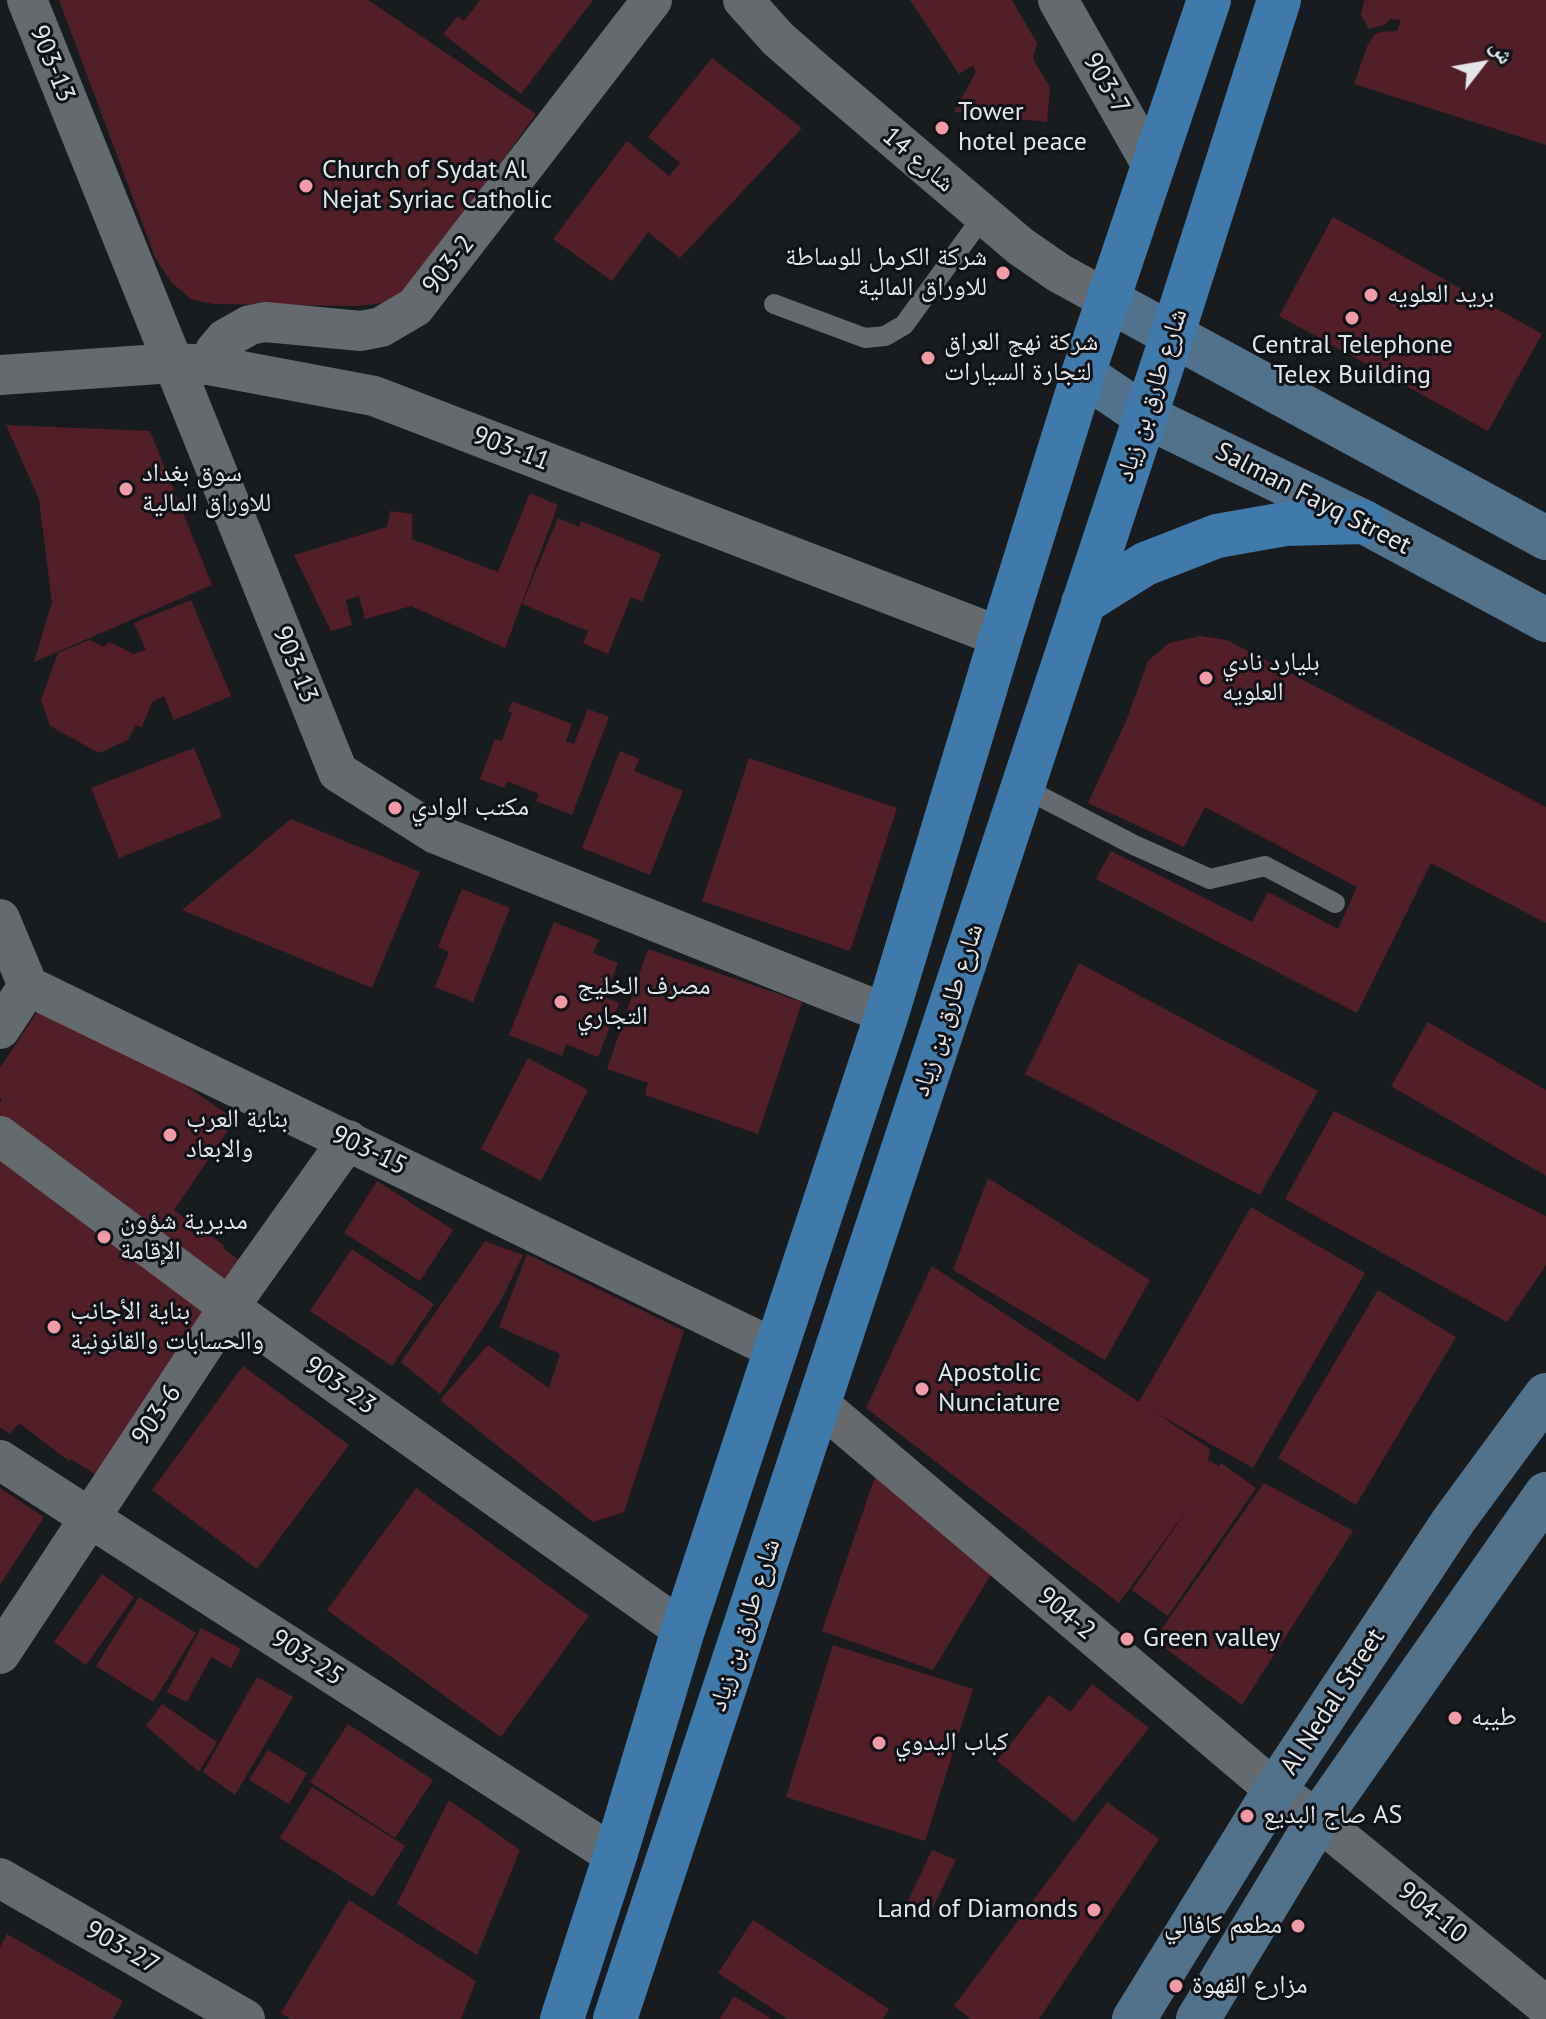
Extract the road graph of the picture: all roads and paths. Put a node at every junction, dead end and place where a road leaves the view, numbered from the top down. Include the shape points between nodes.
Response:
1 (27, 0) edge
2 (652, 0) edge
3 (743, 0) edge
4 (1058, 0) edge
5 (1209, 0) edge
6 (1279, 0) edge
7 (1154, 169) junction
8 (984, 215) junction
9 (1108, 300) junction
10 (774, 304) dead end
11 (1172, 336) junction
12 (191, 364) junction
13 (1083, 374) junction
14 (0, 375) edge
15 (1145, 416) junction
16 (1364, 522) junction
17 (1544, 528) edge
18 (1083, 603) junction
19 (1546, 620) edge
20 (1001, 637) junction
21 (1022, 787) junction
22 (1335, 903) dead end
23 (0, 919) edge
24 (28, 986) junction
25 (887, 1014) junction
26 (0, 1029) edge
27 (0, 1136) edge
28 (348, 1140) junction
29 (229, 1307) junction
30 (775, 1349) junction
31 (1546, 1395) edge
32 (818, 1403) junction
33 (0, 1460) edge
34 (1546, 1494) edge
35 (88, 1518) junction
36 (683, 1630) junction
37 (0, 1654) edge
38 (1275, 1790) junction
39 (1318, 1820) junction
40 (615, 1856) junction
41 (0, 1878) edge
42 (1546, 2006) edge
43 (245, 2019) edge
44 (562, 2019) edge
45 (615, 2019) edge
46 (1134, 2019) edge
47 (1198, 2019) edge

1 - 12 street, 903-13
2 - 12 street, 903-2 via 415,307 381,327 361,331 250,325
3 - 8 street, شارع 14 via 778,39
4 - 7 street, 903-7
5 - 7 main road
6 - 11 main road, شارع طارق بن زياد
7 - 9 main road
8 - 9 street, شارع 14 via 1033,255
8 - 10 lane via 904,325 885,336 865,338
9 - 11 main road
9 - 13 main road
11 - 15 main road, شارع طارق بن زياد
11 - 17 main road
12 - 14 street, 903-11
12 - 20 street, 903-11 via 374,396
12 - 25 street, 903-13 via 338,772 436,834
13 - 15 main road, Salman Fayq Street
13 - 20 main road
15 - 16 main road, Salman Fayq Street
15 - 18 main road, شارع طارق بن زياد
16 - 18 main road via 1285,524 1217,536 1145,564
16 - 19 main road, Salman Fayq Street
18 - 21 main road, شارع طارق بن زياد
20 - 25 main road
21 - 22 lane via 1210,879 1265,866
21 - 32 main road, شارع طارق بن زياد
23 - 24 street
24 - 26 street
24 - 28 street, 903-15
25 - 30 main road
27 - 29 street, 903-23
28 - 29 street, 903-6
28 - 30 street, 903-15
29 - 35 street, 903-6
29 - 36 street, 903-23
30 - 36 main road
31 - 38 main road, Al Nedal Street via 1454,1520
32 - 38 street, 904-2
32 - 45 main road, شارع طارق بن زياد
33 - 35 street, 903-25
34 - 39 main road, Al Nedal Street
35 - 37 street, 903-6
35 - 40 street, 903-25
36 - 40 main road
38 - 39 street, 904-2
38 - 46 main road, Al Nedal Street
39 - 42 street, 904-10
39 - 47 main road, Al Nedal Street
40 - 44 main road
41 - 43 street, 903-27

